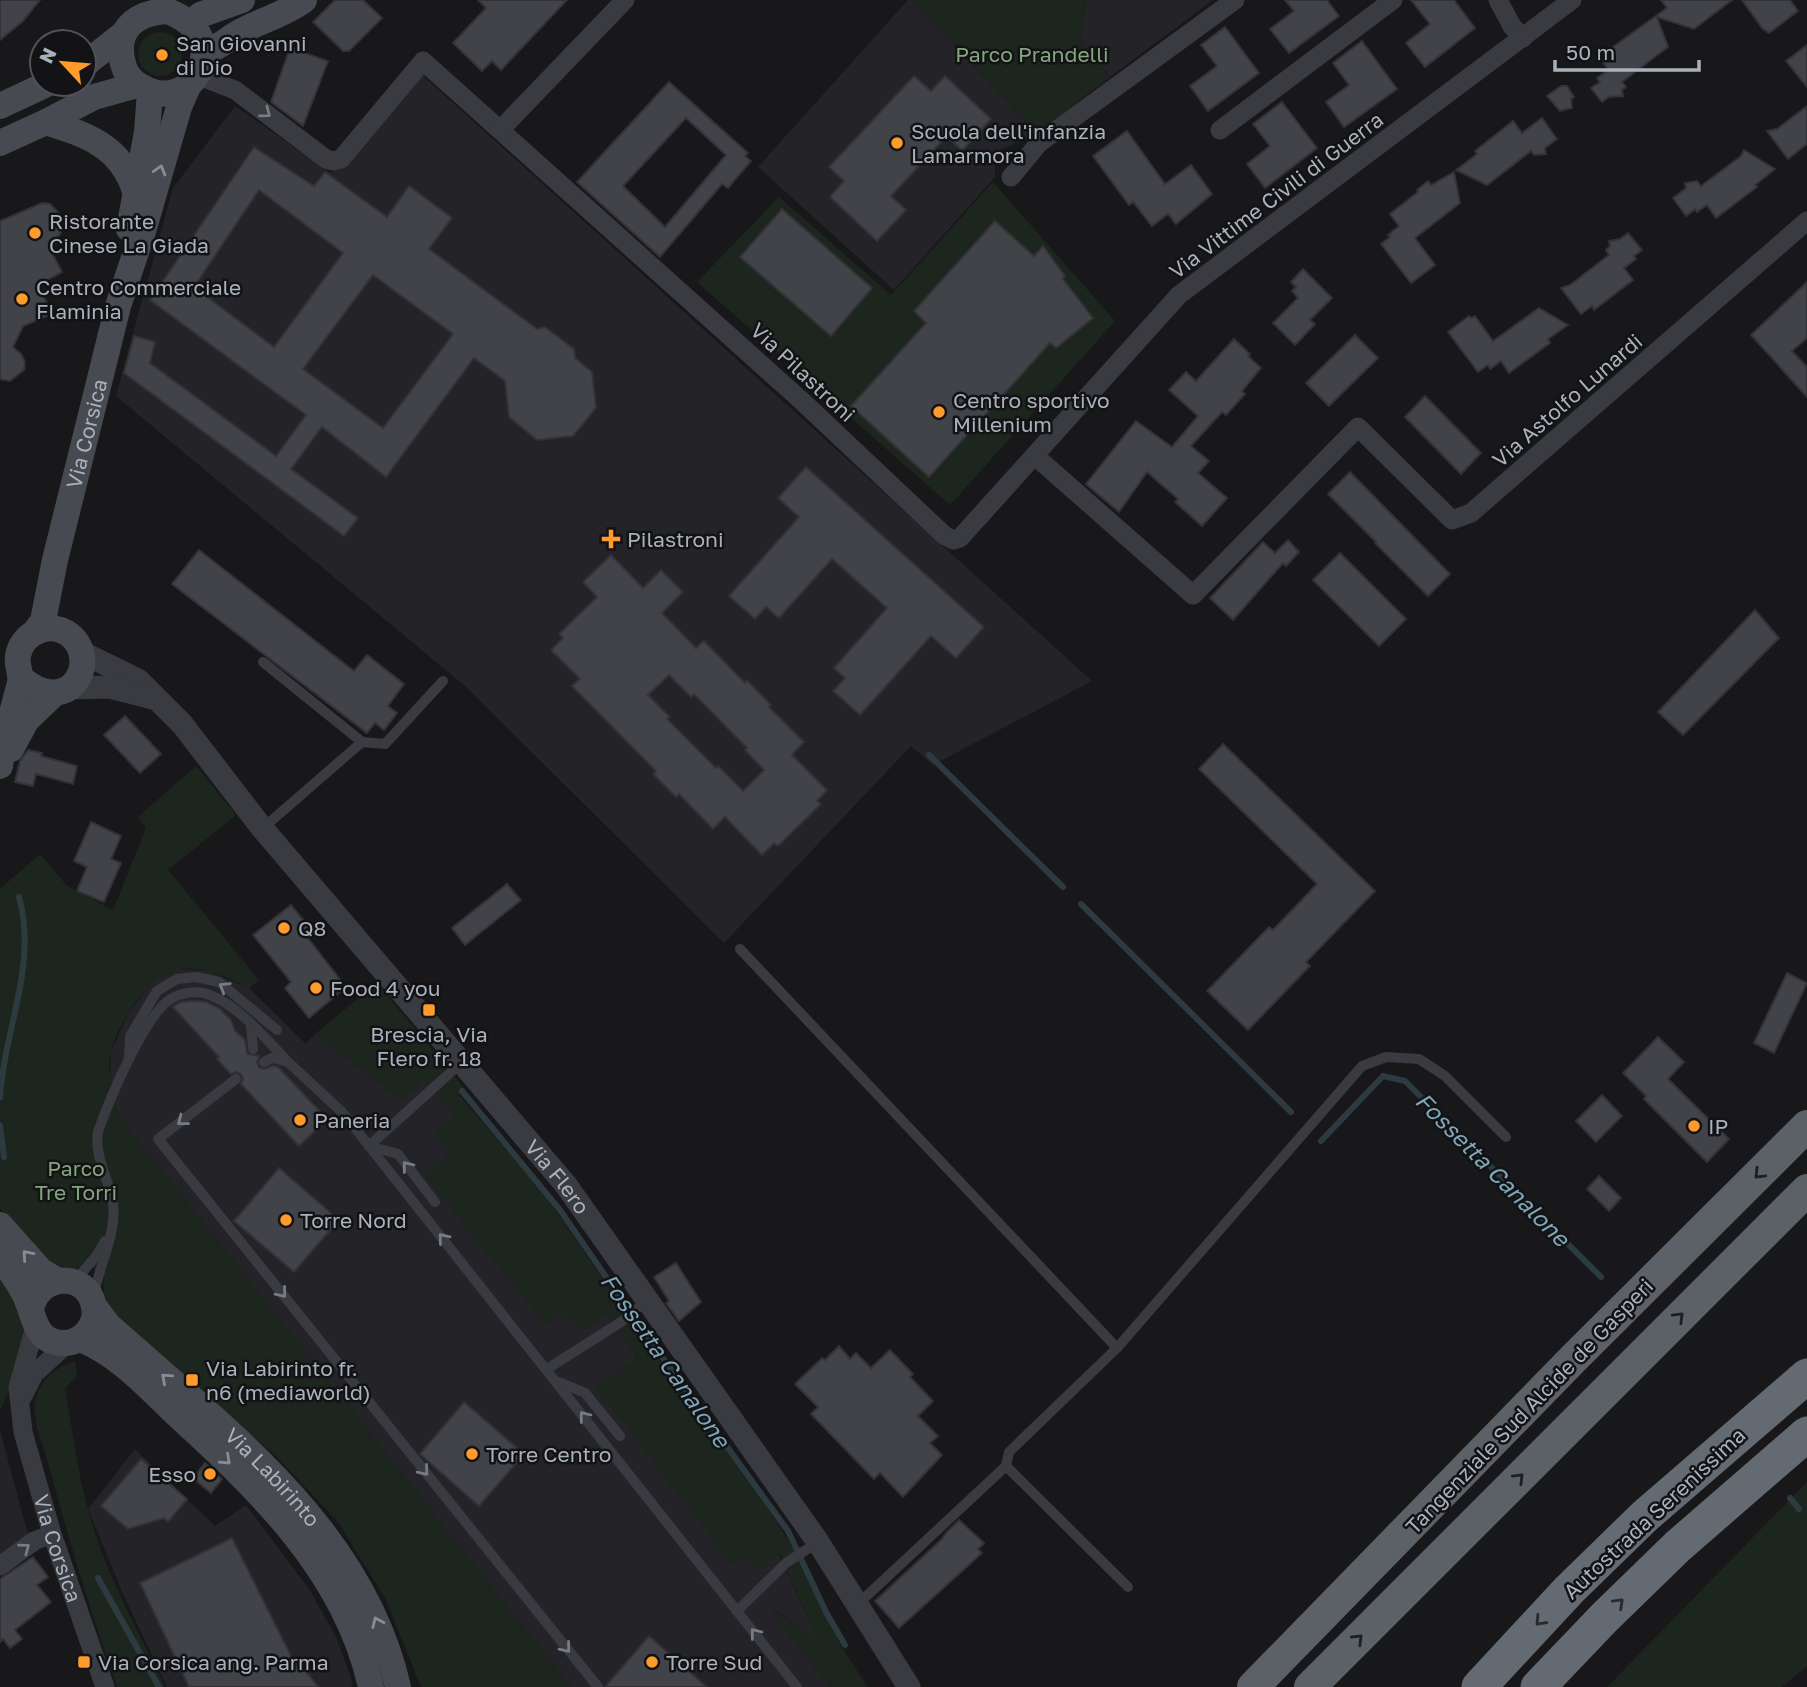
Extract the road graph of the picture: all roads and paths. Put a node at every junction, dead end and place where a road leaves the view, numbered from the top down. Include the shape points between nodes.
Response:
1 (134, 0) edge
2 (242, 0) edge
3 (304, 0) edge
4 (625, 0) edge
5 (1234, 0) edge
6 (1393, 0) edge
7 (1498, 0) edge
8 (1572, 0) edge
9 (183, 14) edge
10 (125, 32) junction
11 (1523, 37) junction
12 (98, 54) edge
13 (196, 70) junction
14 (144, 88) junction
15 (28, 93) edge
16 (0, 106) edge
17 (46, 122) junction
18 (501, 129) junction
19 (1220, 130) dead end
20 (0, 143) edge
21 (1012, 177) dead end
22 (135, 191) junction
23 (1807, 221) edge
24 (118, 306) junction
25 (1035, 456) junction
26 (55, 560) junction
27 (35, 632) junction
28 (77, 645) junction
29 (263, 662) dead end
30 (21, 678) junction
31 (443, 681) dead end
32 (62, 691) junction
33 (159, 700) junction
34 (362, 742) junction
35 (0, 768) edge
36 (262, 828) junction
37 (740, 949) dead end
38 (251, 1024) junction
39 (277, 1030) dead end
40 (253, 1049) dead end
41 (264, 1062) dead end
42 (288, 1062) junction
43 (128, 1064) junction
44 (458, 1065) junction
45 (236, 1079) dead end
46 (1807, 1126) edge
47 (1506, 1137) dead end
48 (369, 1146) junction
49 (1807, 1190) edge
50 (435, 1202) dead end
51 (0, 1225) edge
52 (109, 1235) junction
53 (0, 1258) edge
54 (66, 1281) junction
55 (646, 1301) junction
56 (93, 1303) junction
57 (33, 1319) junction
58 (74, 1341) junction
59 (1117, 1349) junction
60 (547, 1369) junction
61 (1807, 1376) edge
62 (557, 1381) junction
63 (19, 1406) junction
64 (1807, 1434) edge
65 (620, 1436) dead end
66 (1006, 1466) junction
67 (52, 1534) junction
68 (818, 1542) junction
69 (0, 1566) edge
70 (1128, 1587) dead end
71 (858, 1604) junction
72 (737, 1611) junction
73 (106, 1687) edge
74 (371, 1687) edge
75 (398, 1687) edge
76 (597, 1687) edge
77 (797, 1687) edge
78 (909, 1687) edge
79 (1253, 1687) edge
80 (1310, 1687) edge
81 (1479, 1687) edge
82 (1538, 1687) edge

1 - 10 main road
2 - 9 main road via 200,15
3 - 13 main road via 237,34
4 - 18 street
5 - 21 street via 1039,143
6 - 19 street
7 - 11 street
8 - 11 street, Via Vittime Civili di Guerra
9 - 10 main road via 154,11 140,16
9 - 13 main road via 202,40
10 - 12 main road
10 - 14 main road via 120,47 126,73
11 - 25 street, Via Vittime Civili di Guerra via 1179,295
13 - 14 main road via 176,92
13 -> 18 street, Via Pilastroni via 235,89 332,161 341,159 423,61
24 -> 13 main road, Via Corsica via 179,107
14 - 17 main road via 94,97
14 - 22 main road, Via Corsica via 147,132
15 - 16 main road
17 - 20 main road
17 - 22 main road via 87,135 110,151 124,165
18 - 25 street, Via Pilastroni via 944,535 960,538
22 - 24 main road, Via Corsica
23 - 25 street, Via Astolfo Lunardi via 1471,513 1452,520 1357,427 1193,595
24 - 26 main road, Via Corsica
26 - 27 main road, Via Corsica via 44,621
26 - 28 main road, Via Corsica
27 - 28 main road via 52,628 66,632
27 - 30 main road, Via Corsica via 18,655
28 - 32 main road via 81,671
28 - 33 street, Via Flero via 138,680
29 - 34 lane
30 - 32 main road via 33,689
30 - 35 main road, Via Corsica via 4,735
31 - 34 lane via 385,744
32 - 33 street via 110,687
32 - 35 main road, Via Corsica via 26,721
33 - 36 street, Via Flero
34 - 36 lane
36 - 44 street, Via Flero
37 - 59 lane
38 - 40 lane
38 - 42 lane
38 - 43 lane via 210,995 187,992 169,1000 150,1020
39 -> 43 lane via 219,982 177,979 157,992 130,1037
41 - 42 lane via 272,1058
42 - 48 lane via 343,1113
43 - 52 lane via 97,1140 113,1202
44 - 48 lane
44 - 55 street, Via Flero via 566,1185
45 -> 76 lane via 158,1139
46 -> 79 highway, Tangenziale Sud Alcide de Gasperi
47 - 59 lane via 1445,1076 1419,1059 1386,1057 1362,1066
50 -> 48 lane via 398,1154
60 -> 48 lane
80 -> 49 highway, Tangenziale Sud Alcide de Gasperi
54 -> 51 main road via 41,1271
52 - 54 lane via 97,1255
52 - 56 lane
53 - 57 main road via 16,1278
54 - 56 main road via 87,1291
54 - 57 main road, Via Corsica via 48,1284 40,1291 34,1300
55 - 60 lane
55 - 68 street, Via Flero
56 - 58 main road via 92,1325
75 -> 56 main road, Via Labirinto via 372,1612 310,1516 245,1448 108,1325
57 - 58 main road via 51,1341
57 - 63 street, Via Corsica via 18,1387
58 - 63 street via 34,1374
58 -> 74 main road, Via Labirinto via 99,1348 132,1373 276,1512 315,1563 347,1618
59 - 66 lane via 1009,1452
60 - 62 lane
61 -> 81 highway, Autostrada Serenissima via 1645,1516
62 - 65 lane via 585,1393
72 -> 62 lane
63 - 67 street, Via Corsica
82 -> 64 highway, Autostrada Serenissima via 1678,1546
66 - 70 lane
66 - 71 lane
69 -> 67 street
67 - 73 street, Via Corsica
68 - 71 street, Via Flero
68 - 72 lane via 786,1563
71 - 78 street, Via Flero
77 -> 72 lane

